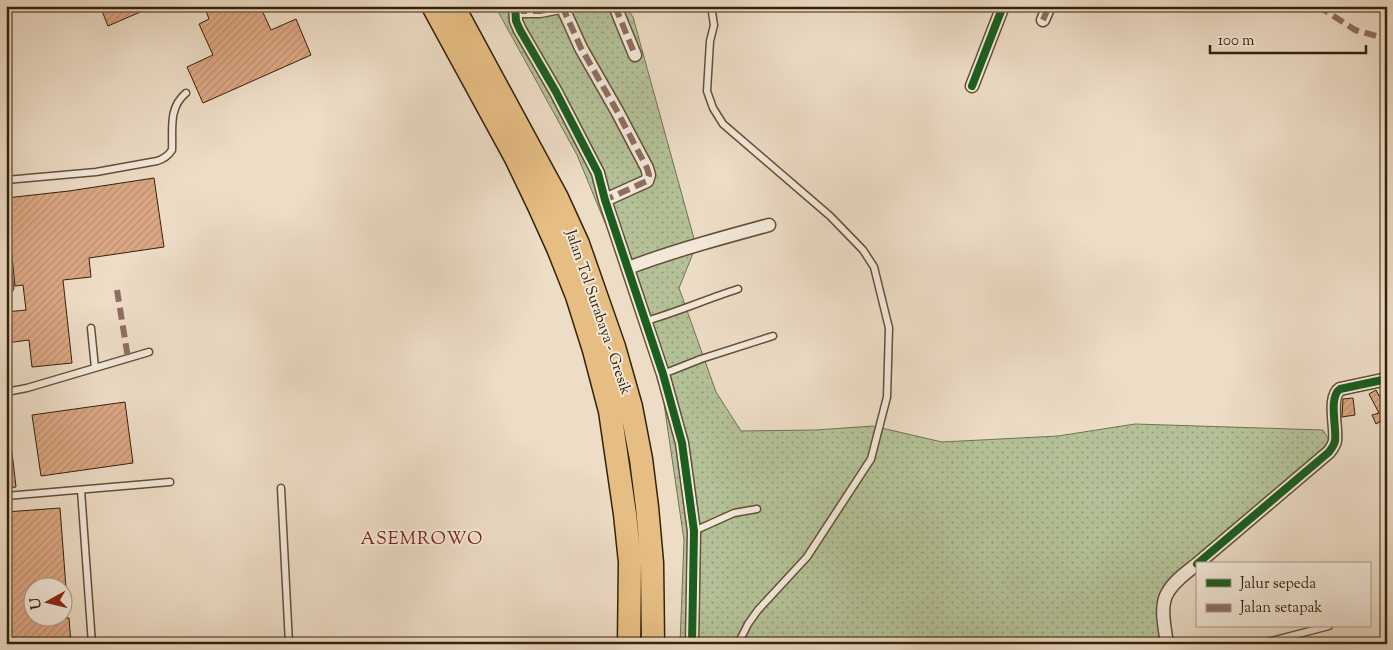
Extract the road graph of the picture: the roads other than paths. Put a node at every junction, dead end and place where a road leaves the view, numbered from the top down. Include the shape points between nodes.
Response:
1 (433, 6) edge
2 (453, 6) edge
3 (615, 6) edge
4 (711, 6) edge
5 (1003, 6) edge
6 (1049, 6) edge
7 (563, 7) edge
8 (515, 9) edge
9 (1043, 20) dead end
10 (635, 55) dead end
11 (972, 86) dead end
12 (186, 93) dead end
13 (6, 180) edge
14 (604, 200) junction
15 (769, 225) dead end
16 (6, 256) edge
17 (628, 268) junction
18 (10, 288) dead end
19 (738, 289) dead end
20 (646, 322) junction
21 (91, 328) dead end
22 (774, 336) dead end
23 (149, 352) dead end
24 (95, 368) junction
25 (663, 374) junction
26 (1387, 379) edge
27 (6, 392) edge
28 (170, 482) dead end
29 (281, 488) dead end
30 (81, 490) junction
31 (6, 496) edge
32 (757, 509) dead end
33 (694, 531) junction
34 (1199, 562) edge
35 (1196, 565) edge
36 (1321, 628) edge
37 (92, 644) edge
38 (289, 644) edge
39 (629, 644) edge
40 (653, 644) edge
41 (692, 644) edge
42 (738, 644) edge
43 (1167, 644) edge
44 (1260, 644) edge

1 - 39 highway, Jalan Tol Surabaya - Gresik via 539,206 577,296 594,350 610,412 625,514 630,562
2 - 40 highway, Jalan Tol Surabaya - Gresik via 557,198 578,244 614,347 641,459 652,563
3 - 10 street
4 - 42 lane via 714,25 707,91 713,108 723,124 830,216 863,250 874,267 889,328 887,397 871,459 807,558 758,610
5 - 11 street
6 - 9 street
7 - 8 street via 540,11
7 - 14 street via 648,168 647,181
8 - 14 street via 520,30 598,173
12 - 13 lane via 174,108 169,156 96,172
14 - 17 street
15 - 17 street
16 - 18 lane
17 - 20 street
19 - 20 lane
20 - 25 street
21 - 24 lane
22 - 25 lane
23 - 24 lane
24 - 27 lane
25 - 33 street via 682,443
26 - 34 street via 1337,391 1335,439 1329,452
28 - 30 lane
29 - 38 lane
30 - 31 lane
30 - 37 lane
32 - 33 lane via 734,513
33 - 41 street
35 - 43 street via 1167,593 1164,608
36 - 44 lane

